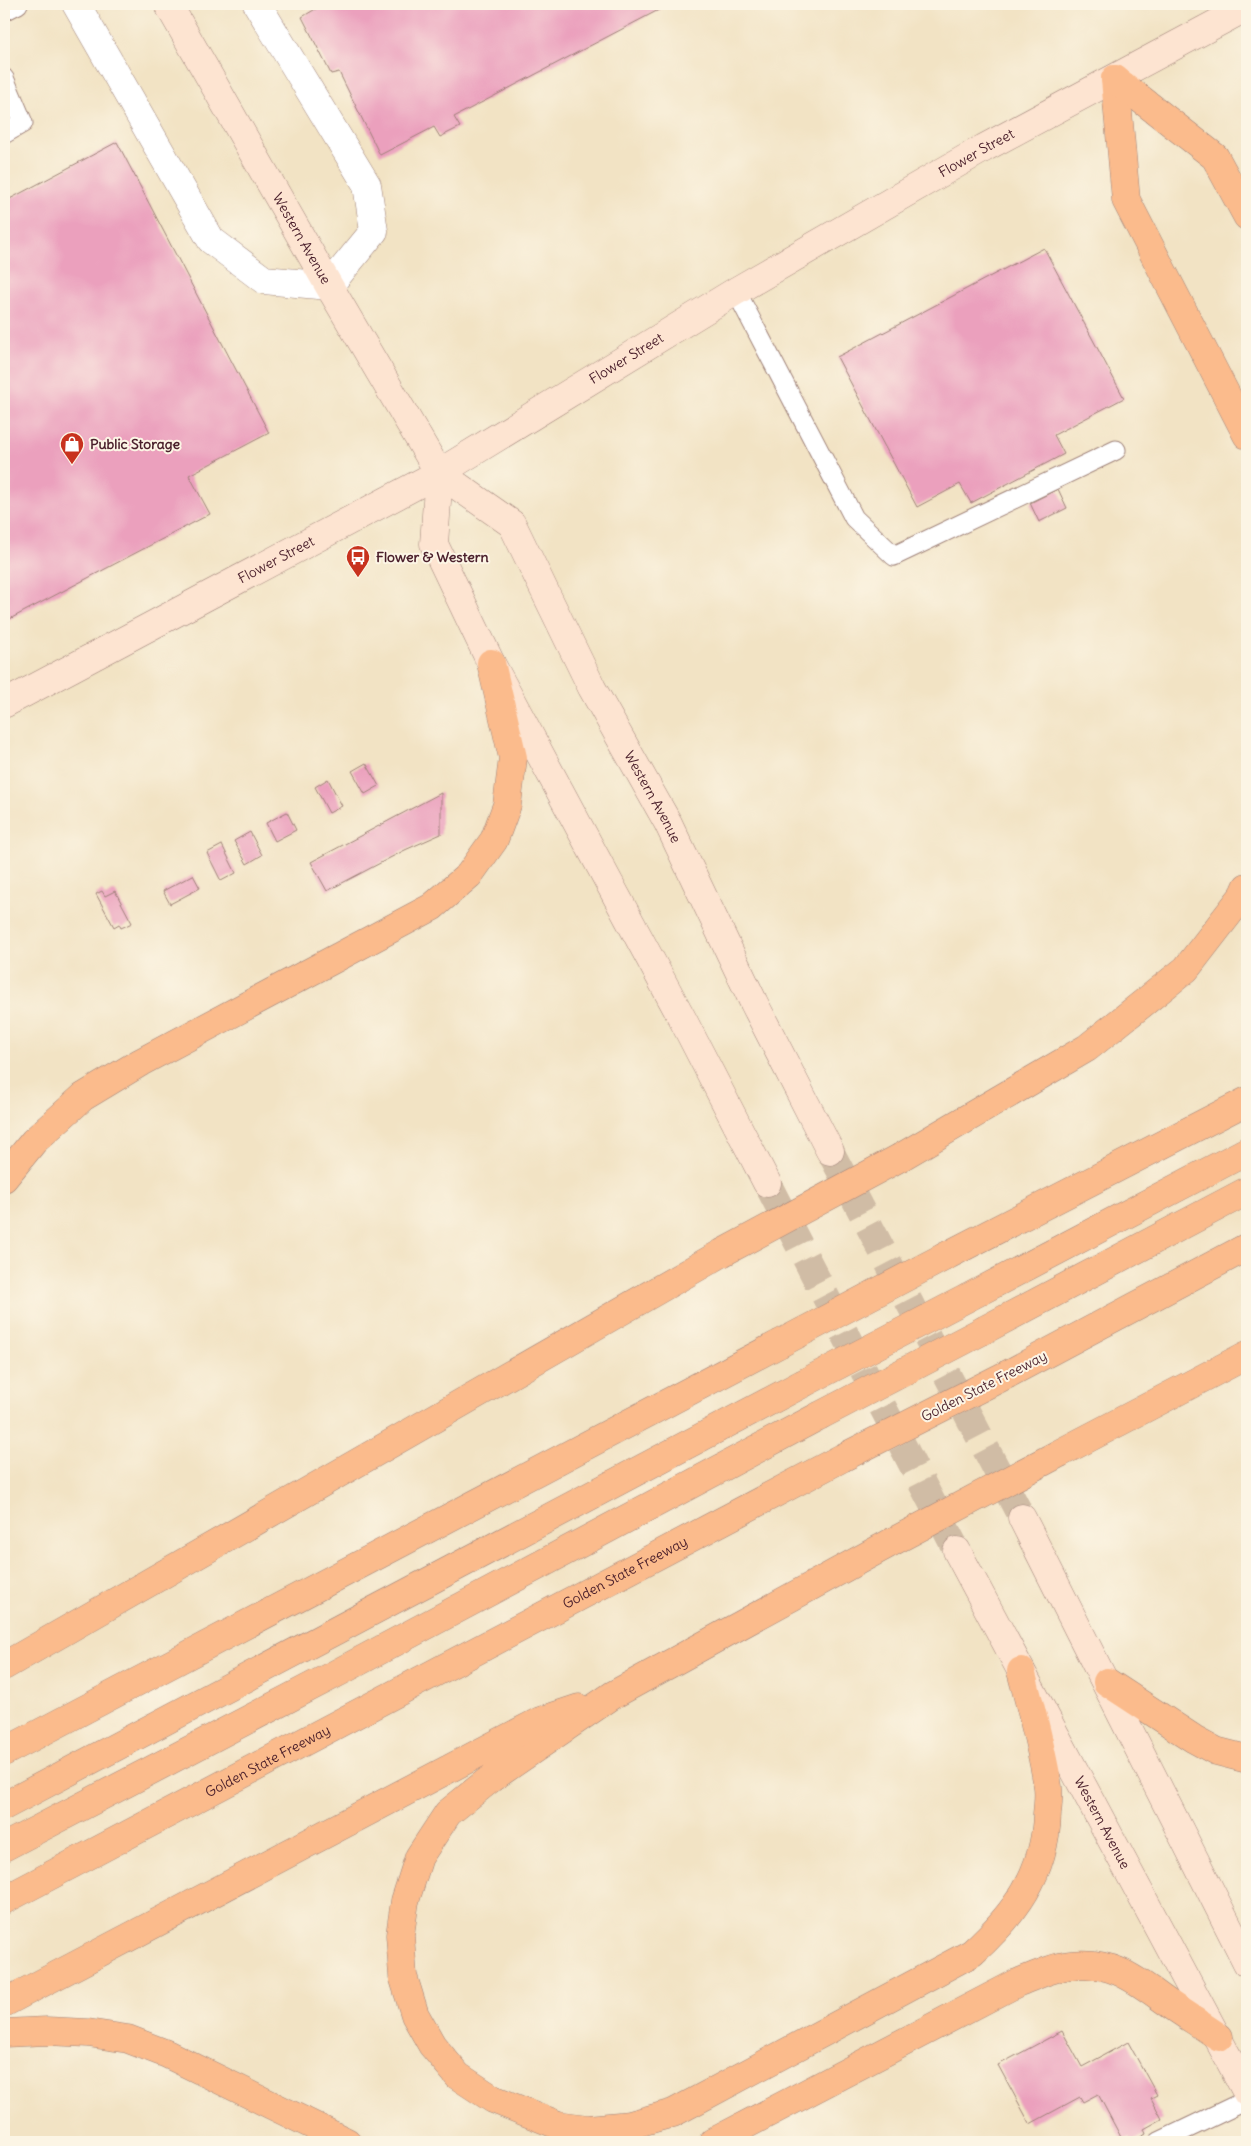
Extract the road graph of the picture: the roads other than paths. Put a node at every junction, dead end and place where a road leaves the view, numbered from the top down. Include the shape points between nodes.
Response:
1 (18, 4) edge
2 (76, 4) edge
3 (168, 4) edge
4 (257, 4) edge
5 (1247, 7) edge
6 (4, 11) edge
7 (4, 78) edge
8 (1115, 78) junction
9 (4, 134) edge
10 (1247, 216) edge
11 (329, 286) junction
12 (736, 291) junction
13 (1247, 435) edge
14 (1116, 450) dead end
15 (438, 473) junction
16 (490, 663) junction
17 (4, 704) edge
18 (1247, 887) edge
19 (1247, 1101) edge
20 (830, 1151) tunnel mouth
21 (1247, 1151) edge
22 (4, 1178) edge
23 (767, 1184) tunnel mouth
24 (1247, 1190) edge
25 (1247, 1247) edge
26 (1247, 1355) edge
27 (1022, 1518) tunnel mouth
28 (957, 1551) tunnel mouth
29 (4, 1666) edge
30 (1021, 1671) junction
31 (1107, 1682) junction
32 (613, 1696) junction
33 (4, 1752) edge
34 (1247, 1759) edge
35 (4, 1806) edge
36 (4, 1848) edge
37 (4, 1900) edge
38 (1247, 1962) edge
39 (4, 2003) edge
40 (4, 2033) edge
41 (1219, 2037) junction
42 (1247, 2093) edge
43 (1247, 2100) edge
44 (347, 2142) edge
45 (713, 2142) edge
46 (1159, 2142) edge

1 - 6 lane
2 - 11 street via 211,240 264,280
3 - 11 main road, Western Avenue
4 - 11 street via 367,184 374,231
5 - 8 main road, Flower Street
7 - 9 lane via 23,123
8 - 10 highway via 1216,157
8 - 12 main road, Flower Street via 984,148
8 - 13 highway via 1126,200
11 - 15 main road, Western Avenue
12 - 14 lane via 854,518 894,556
12 - 15 main road, Flower Street
15 - 16 main road via 434,544
15 - 17 main road, Flower Street
15 - 20 main road, Western Avenue via 512,524 592,688 668,823
16 - 22 highway via 513,758 507,805 494,840 469,875 432,907 141,1062 83,1097 34,1141
16 - 23 main road via 679,1011
18 - 29 highway, bridge via 1186,969 1087,1048 902,1157 722,1253
19 - 33 highway, bridge
21 - 35 highway, bridge
24 - 36 highway, bridge
25 - 37 highway, Golden State Freeway, bridge
26 - 32 highway, bridge via 892,1542
27 - 31 main road
28 - 30 main road, Western Avenue
30 - 32 highway via 1048,1789 1047,1828 1038,1866 1024,1896 996,1931 972,1953 673,2113 630,2125 588,2129 558,2125 522,2112 493,2099 458,2076 415,2016 403,1976 400,1935 404,1901 419,1857 448,1813 489,1780
30 - 41 main road, Western Avenue
31 - 34 highway via 1194,1739 1216,1751
31 - 38 main road
32 - 39 highway via 540,1721
40 - 44 highway via 47,2031 128,2039 167,2054
41 - 42 main road, Western Avenue
41 - 45 highway via 1150,1988 1121,1972 1097,1965 1071,1965 1017,1984
43 - 46 lane

